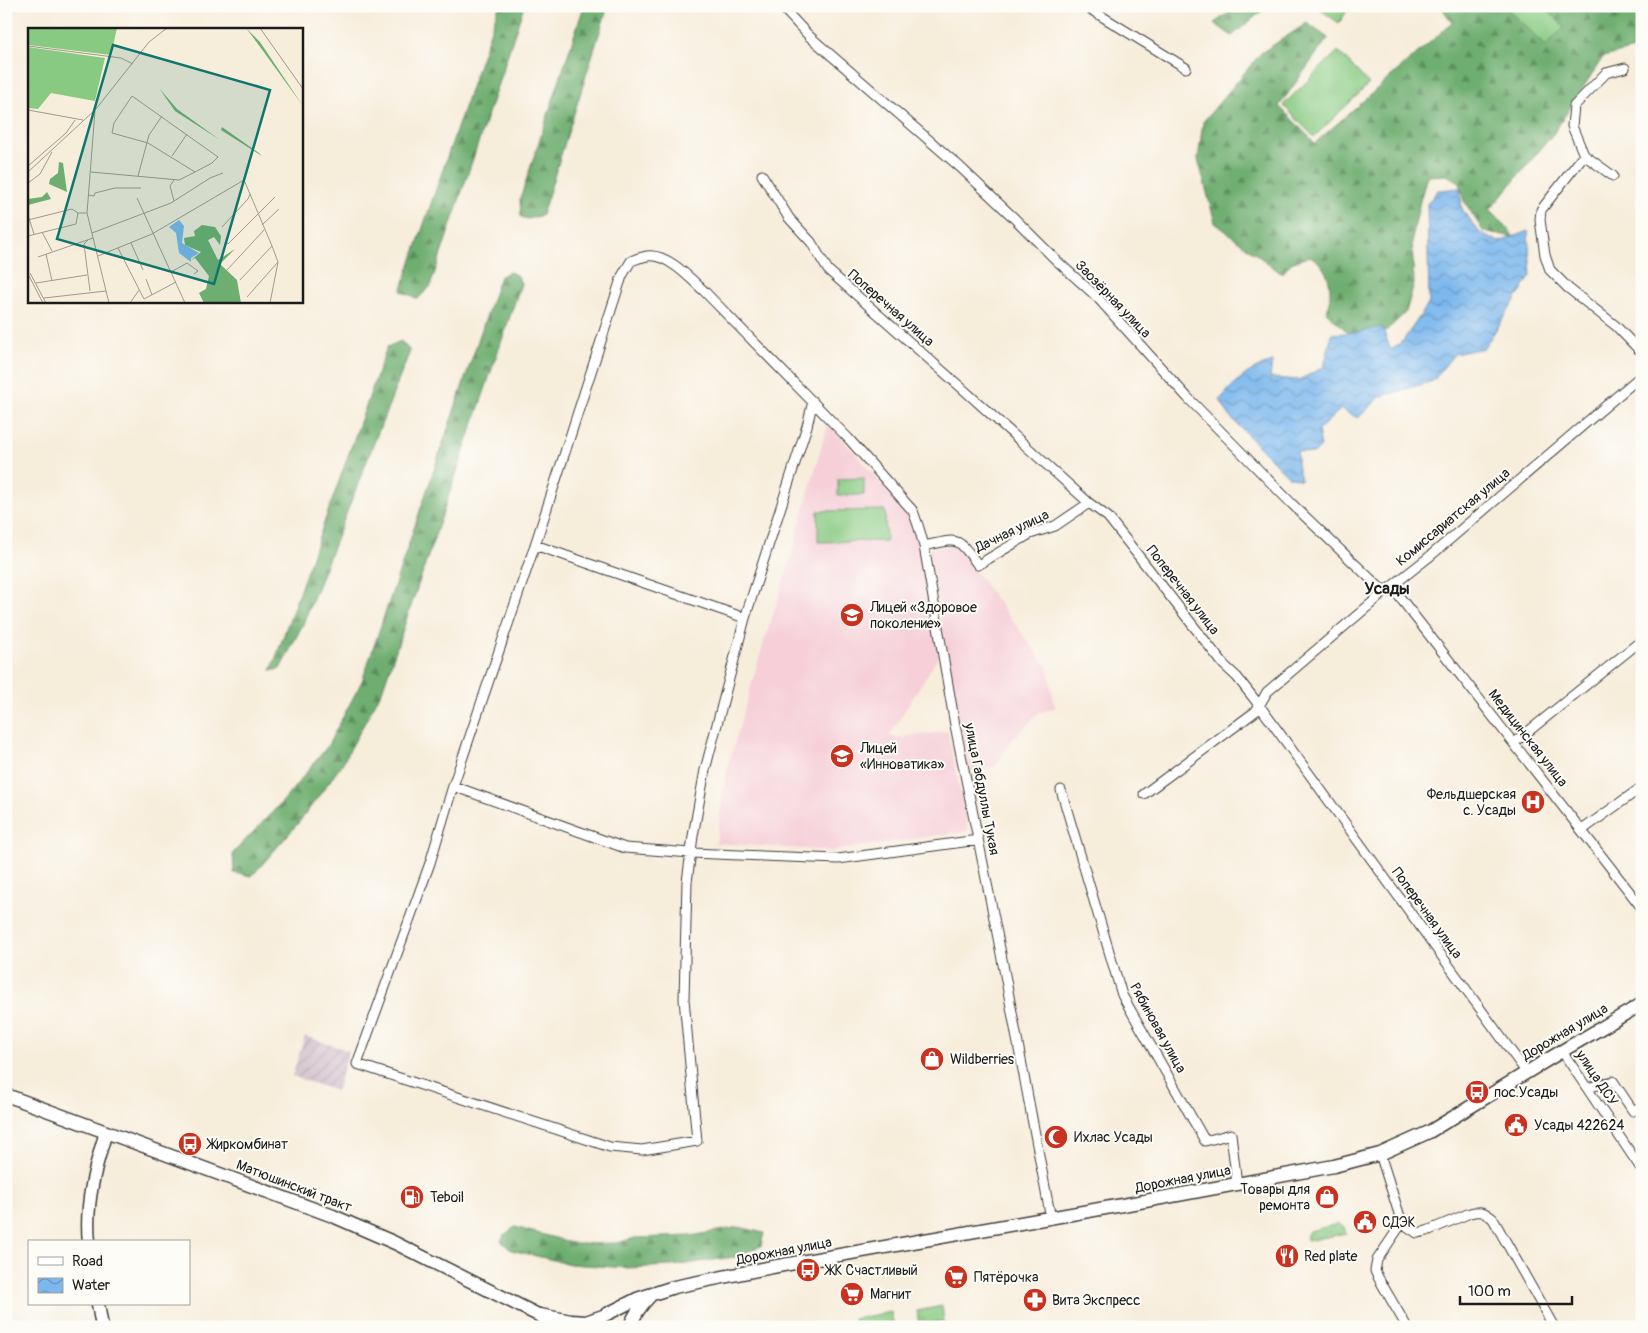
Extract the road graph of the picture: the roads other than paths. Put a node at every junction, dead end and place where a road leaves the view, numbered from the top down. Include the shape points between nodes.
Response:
1 (781, 6) edge
2 (1085, 6) edge
3 (1186, 68) dead end
4 (1625, 68) dead end
5 (1584, 155) junction
6 (762, 175) dead end
7 (1614, 176) dead end
8 (1642, 352) edge
9 (1642, 375) edge
10 (813, 400) junction
11 (1089, 503) junction
12 (535, 545) junction
13 (924, 546) junction
14 (1387, 590) junction
15 (745, 618) junction
16 (1642, 640) edge
17 (1258, 705) junction
18 (1514, 743) junction
19 (453, 786) junction
20 (1642, 787) edge
21 (1062, 790) dead end
22 (1144, 794) dead end
23 (1582, 830) junction
24 (978, 840) junction
25 (691, 853) junction
26 (1642, 908) edge
27 (1642, 1004) edge
28 (1562, 1051) junction
29 (1527, 1072) junction
30 (1587, 1088) junction
31 (6, 1095) edge
32 (1642, 1106) edge
33 (106, 1132) junction
34 (1380, 1154) junction
35 (1642, 1170) edge
36 (1237, 1184) junction
37 (1051, 1219) junction
38 (1402, 1224) junction
39 (89, 1240) edge
40 (652, 1294) junction
41 (98, 1306) edge
42 (540, 1315) junction
43 (102, 1327) edge
44 (561, 1327) edge
45 (630, 1327) edge
46 (1407, 1327) edge
47 (1554, 1327) edge

1 - 14 street, Заозёрная улица via 809,36 960,167 1097,297 1188,398 1292,504 1379,587
2 - 3 street
4 - 5 street via 1606,73 1574,106 1572,126
5 - 7 street
5 - 8 street via 1541,210 1545,256 1550,270 1568,288 1616,326
6 - 11 street, Поперечная улица via 789,218 812,242 828,270
9 - 14 street, Комиссариатская улица
10 - 12 street, улица Габдуллы Тукая via 685,273 666,260 648,256 631,261 622,276
10 - 13 street, улица Габдуллы Тукая via 913,512
10 - 15 street
11 - 13 street, Дачная улица via 1055,526 1030,534 978,565 961,543 954,540
11 - 17 street, Поперечная улица via 1108,516
12 - 15 street
12 - 19 street
13 - 24 street, улица Габдуллы Тукая
14 - 17 street, Комиссариатская улица via 1267,692
14 - 18 street, Медицинская улица via 1398,595
15 - 25 street via 705,770
16 - 18 street
17 - 22 street, Комиссариатская улица via 1256,711
17 - 29 street, Поперечная улица
18 - 23 street, Медицинская улица
19 - 25 street via 625,848
19 - 25 street via 430,863 357,1064 610,1147 642,1150 697,1141 684,999 686,882
20 - 23 street
21 - 36 street, Рябиновая улица via 1122,995 1205,1141 1231,1134
23 - 26 street, Медицинская улица
24 - 25 street via 838,859
24 - 37 street, улица Габдуллы Тукая
27 - 28 street, Дорожная улица
28 - 29 street, Дорожная улица
28 - 30 street, улица ДСУ
29 - 34 street, Дорожная улица via 1429,1132
30 - 32 street via 1613,1081 1634,1111
30 - 35 street, улица ДСУ
31 - 33 street, Матюшинский тракт
33 - 39 street via 93,1178
33 - 42 street, Матюшинский тракт via 333,1216
34 - 36 street, Дорожная улица
34 - 38 street
36 - 37 street, Дорожная улица
37 - 40 street, Дорожная улица via 772,1267
38 - 46 street via 1376,1260 1375,1271
38 - 47 street via 1417,1233 1427,1232 1470,1213 1485,1212 1493,1218
40 - 42 street, Дорожная улица via 586,1322
40 - 45 street via 635,1314
41 - 43 street
42 - 44 street, Матюшинский тракт

